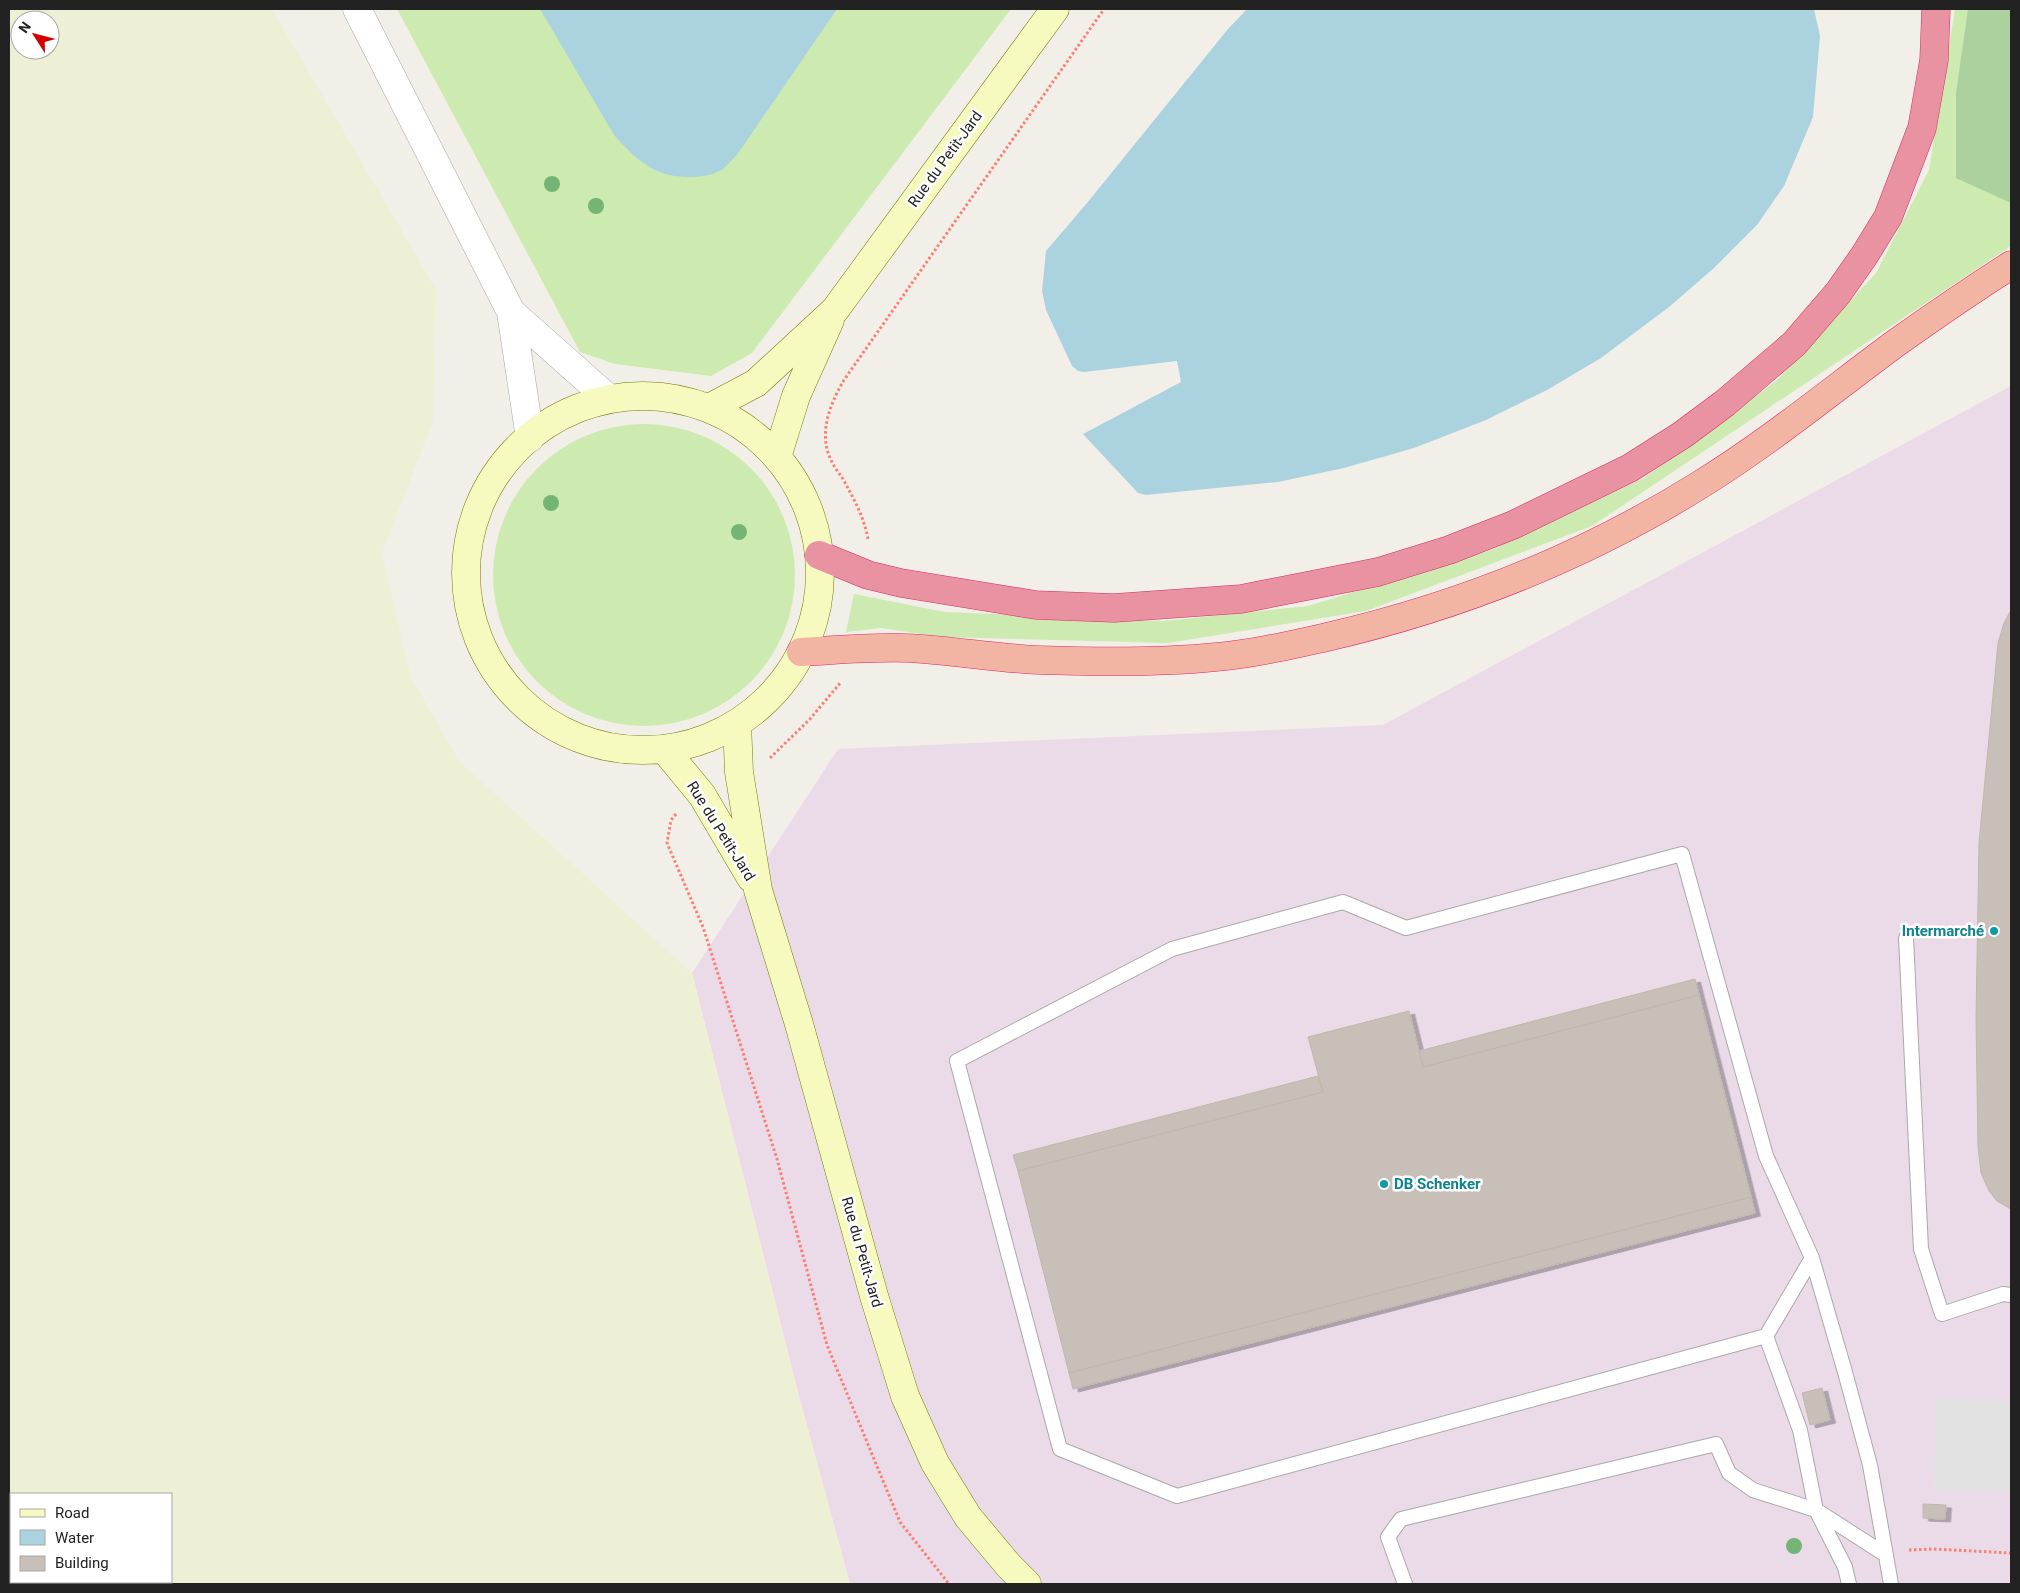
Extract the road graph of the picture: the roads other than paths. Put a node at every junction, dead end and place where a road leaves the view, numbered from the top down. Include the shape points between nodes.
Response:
1 (357, 9) edge
2 (1055, 9) edge
3 (1936, 9) edge
4 (2011, 265) edge
5 (835, 310) junction
6 (512, 312) junction
7 (609, 400) junction
8 (709, 408) junction
9 (530, 438) junction
10 (777, 457) junction
11 (819, 555) junction
12 (801, 652) junction
13 (737, 723) junction
14 (664, 749) junction
15 (758, 890) junction
16 (1906, 938) dead end
17 (1812, 1258) junction
18 (2008, 1296) edge
19 (1766, 1336) junction
20 (1816, 1510) junction
21 (1886, 1555) junction
22 (1027, 1584) edge
23 (1405, 1584) edge
24 (1849, 1584) edge
25 (1891, 1584) edge

1 - 6 street
2 - 5 main road, Rue du Petit-Jard
3 - 11 highway via 1934,60 1922,128 1888,217 1864,256 1838,293 1794,344 1725,403 1630,468 1513,525 1450,550 1378,572 1241,600 1114,608 1036,605 937,590 868,575
4 - 12 highway via 1698,487 1569,556 1435,608 1285,647 1217,657 1132,661 1036,660 909,648
5 - 8 main road, Rue du Petit-Jard via 756,383
5 - 10 main road, Rue du Petit-Jard via 796,396
6 - 7 street
6 - 9 street
7 - 8 main road via 659,396
7 - 9 main road via 562,416
8 - 10 main road via 757,437
9 - 14 main road via 508,459 490,484 478,511 466,570 475,630 504,683 548,723 575,737 604,746
10 - 11 main road via 806,502 815,528
11 - 12 main road via 817,605
12 - 13 main road via 763,703
13 - 14 main road via 690,744
13 - 15 main road, Rue du Petit-Jard via 739,772
14 - 15 main road, Rue du Petit-Jard via 702,795
15 - 22 main road, Rue du Petit-Jard via 905,1396 935,1463 968,1518
16 - 18 lane via 1921,1249 1942,1314
17 - 19 lane
17 - 19 lane via 1766,1156 1682,854 1406,928 1343,902 1172,949 957,1061 1060,1449 1176,1496
17 - 21 lane via 1870,1465
19 - 20 lane via 1800,1430
20 - 21 lane
20 - 23 lane via 1753,1490 1729,1473 1716,1444 1401,1519 1388,1537
20 - 24 lane via 1845,1567
21 - 25 lane

